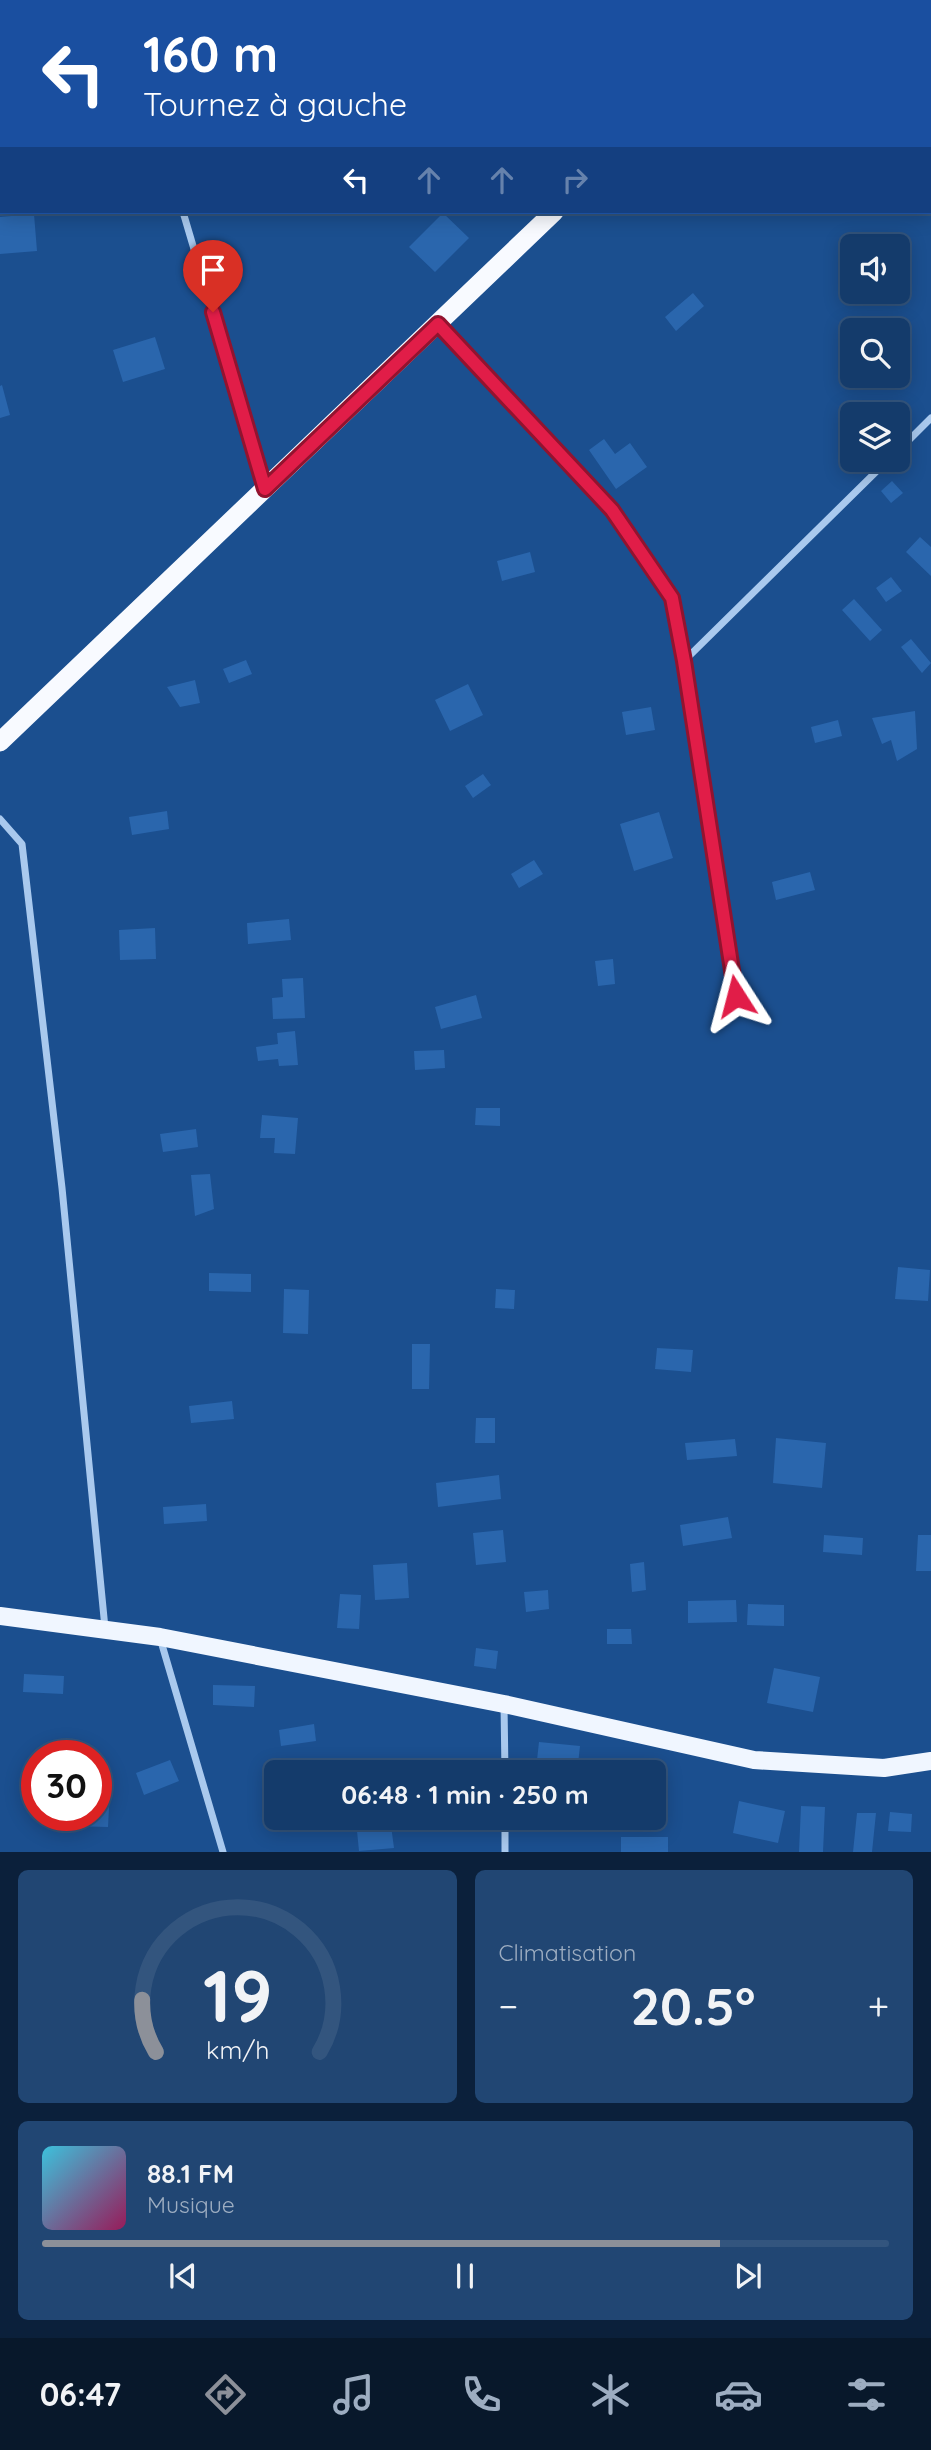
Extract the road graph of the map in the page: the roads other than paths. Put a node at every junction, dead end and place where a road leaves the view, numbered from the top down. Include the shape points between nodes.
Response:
1 (184, 214) edge
2 (552, 214) edge
3 (438, 324) junction
4 (931, 418) edge
5 (910, 439) edge
6 (876, 472) edge
7 (265, 489) junction
8 (684, 661) junction
9 (0, 742) edge
10 (0, 819) edge
11 (736, 996) dead end
12 (0, 1616) edge
13 (105, 1628) junction
14 (160, 1637) junction
15 (504, 1704) junction
16 (505, 1760) edge
17 (931, 1761) edge
18 (505, 1830) edge
19 (223, 1852) edge
20 (505, 1852) edge

1 - 7 street
2 - 3 highway
3 - 7 highway
3 - 8 street via 612,510 672,598
4 - 5 street
6 - 8 street
7 - 9 highway
8 - 11 street
10 - 13 street via 22,844 62,1188
12 - 13 main road
13 - 14 main road
14 - 15 main road
14 - 19 street
15 - 16 street
15 - 17 main road via 754,1760 884,1768
18 - 20 street

